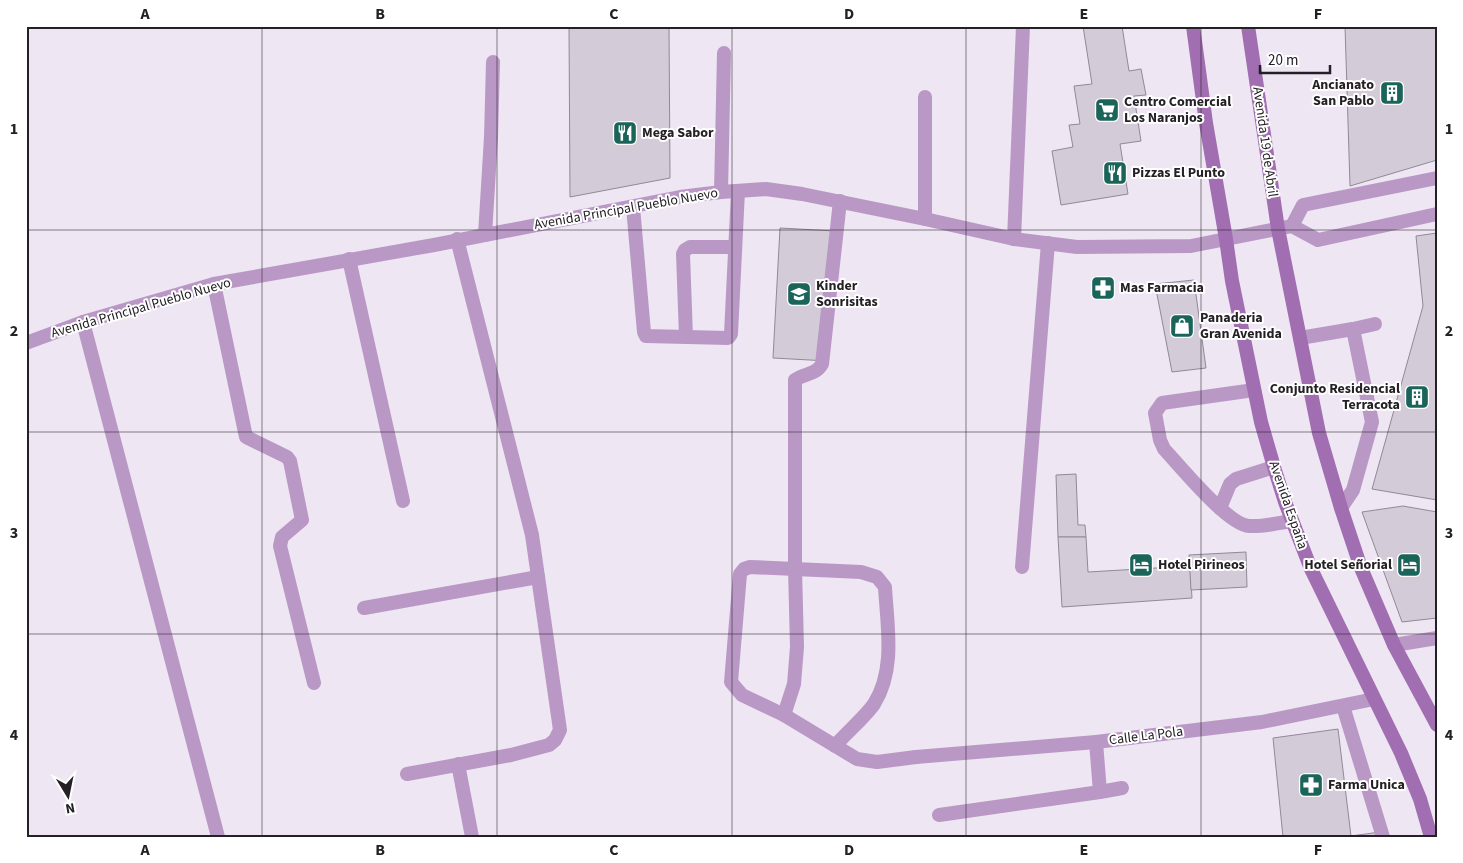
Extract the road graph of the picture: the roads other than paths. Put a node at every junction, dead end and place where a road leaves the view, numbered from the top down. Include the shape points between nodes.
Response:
1 (1023, 26) edge
2 (1192, 26) edge
3 (1248, 26) edge
4 (724, 54) dead end
5 (493, 62) dead end
6 (925, 97) dead end
7 (1437, 178) edge
8 (738, 191) junction
9 (722, 192) junction
10 (840, 201) junction
11 (634, 206) junction
12 (1437, 214) edge
13 (925, 218) junction
14 (1292, 226) junction
15 (1278, 229) junction
16 (485, 235) junction
17 (457, 239) junction
18 (1014, 239) junction
19 (1226, 239) junction
20 (1048, 243) junction
21 (734, 247) junction
22 (349, 259) junction
23 (214, 284) junction
24 (83, 322) junction
25 (1375, 324) dead end
26 (1353, 329) junction
27 (686, 337) junction
28 (1300, 338) junction
29 (26, 343) edge
30 (1254, 390) junction
31 (1274, 467) junction
32 (403, 501) dead end
33 (1220, 508) junction
34 (1341, 508) junction
35 (1292, 521) junction
36 (1022, 567) dead end
37 (795, 569) junction
38 (538, 577) junction
39 (364, 608) dead end
40 (1437, 638) edge
41 (1394, 645) junction
42 (314, 683) dead end
43 (1374, 700) junction
44 (1344, 706) junction
45 (784, 715) junction
46 (1437, 725) edge
47 (1096, 742) junction
48 (834, 746) junction
49 (458, 764) junction
50 (407, 774) dead end
51 (1122, 788) dead end
52 (1100, 792) junction
53 (938, 815) dead end
54 (218, 837) edge
55 (472, 837) edge
56 (1382, 837) edge
57 (1431, 837) edge

1 - 18 street
2 - 19 main road
3 - 15 main road, Avenida 19 de Abril
4 - 9 street
5 - 16 street
6 - 13 street
7 - 14 street via 1303,205
8 - 9 street, Avenida Principal Pueblo Nuevo
8 - 10 street, Avenida Principal Pueblo Nuevo via 766,190
8 - 21 street
9 - 11 street, Avenida Principal Pueblo Nuevo
10 - 13 street, Avenida Principal Pueblo Nuevo
10 - 37 street via 822,364 816,372 795,380
11 - 16 street, Avenida Principal Pueblo Nuevo
11 - 27 street via 644,332 646,336
12 - 14 street via 1318,240
13 - 18 street, Avenida Principal Pueblo Nuevo
14 - 15 street, Avenida Principal Pueblo Nuevo
15 - 19 street, Avenida Principal Pueblo Nuevo
15 - 28 main road
16 - 17 street, Avenida Principal Pueblo Nuevo
17 - 22 street, Avenida Principal Pueblo Nuevo
17 - 38 street via 532,535
18 - 20 street, Avenida Principal Pueblo Nuevo
19 - 20 street, Avenida Principal Pueblo Nuevo via 1191,246
19 - 30 main road, Avenida España
20 - 36 street
21 - 27 street via 731,334 728,338
21 - 27 street via 690,247 682,254
22 - 23 street, Avenida Principal Pueblo Nuevo
22 - 32 street
23 - 24 street, Avenida Principal Pueblo Nuevo
23 - 42 street via 246,438 290,461 302,520 282,537 280,546
24 - 29 street, Avenida Principal Pueblo Nuevo
24 - 54 street
25 - 26 street
26 - 28 street
26 - 34 street via 1372,422 1353,490
28 - 34 main road via 1319,433
30 - 31 main road, Avenida España
30 - 33 street via 1162,403 1155,413 1164,449
31 - 33 street via 1236,479 1230,484
31 - 35 main road, Avenida España
33 - 35 street via 1236,522 1249,526
34 - 41 main road via 1361,568
35 - 43 main road, Avenida España via 1315,578
37 - 45 street via 797,647 794,684
37 - 45 street, Calle La Pola via 750,567 740,574 731,682 742,694
37 - 48 street via 861,572 877,577 885,587 888,665 882,686 874,704
38 - 39 street
38 - 49 street via 560,730 556,740 549,745 511,755
40 - 41 street
41 - 46 main road
43 - 44 street, Calle La Pola
43 - 57 main road, Avenida España via 1401,753
44 - 47 street, Calle La Pola via 1262,722
44 - 56 street
45 - 48 street, Calle La Pola
47 - 48 street, Calle La Pola via 877,762 857,759
47 - 52 street
49 - 50 street
49 - 55 street
51 - 52 street
52 - 53 street

